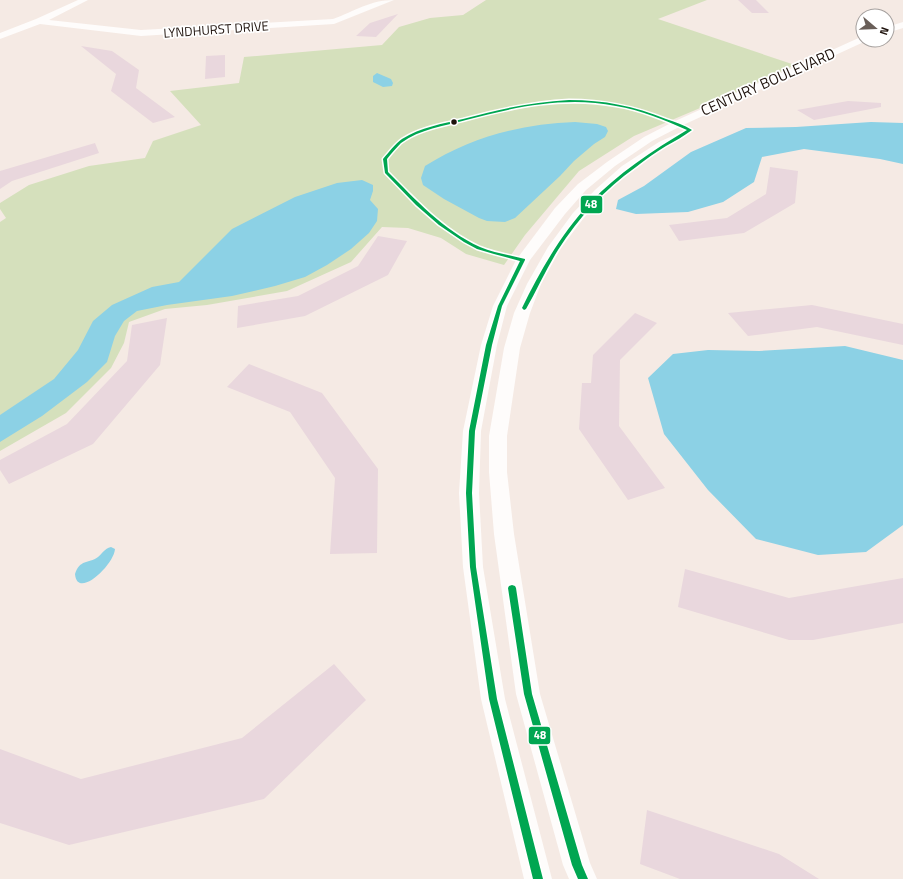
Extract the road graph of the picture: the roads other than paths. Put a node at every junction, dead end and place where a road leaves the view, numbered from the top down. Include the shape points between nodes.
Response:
1 (84, 0) edge
2 (390, 0) edge
3 (39, 21) junction
4 (0, 36) edge
5 (855, 46) edge
6 (855, 47) edge
7 (730, 111) dead end
8 (697, 127) dead end
9 (538, 879) edge
10 (582, 879) edge

1 - 3 street
2 - 3 street, LYNDHURST DRIVE via 334,21 145,33
3 - 4 street
5 - 9 street, CENTURY BOULEVARD via 677,124 648,139 611,164 582,187 556,217 524,260 500,306 488,345 472,431 469,493 474,567 493,699
6 - 7 street, CENTURY BOULEVARD
8 - 10 street, CENTURY BOULEVARD via 663,144 626,169 578,216 555,247 534,284 512,348 500,429 498,472 504,534 528,694

